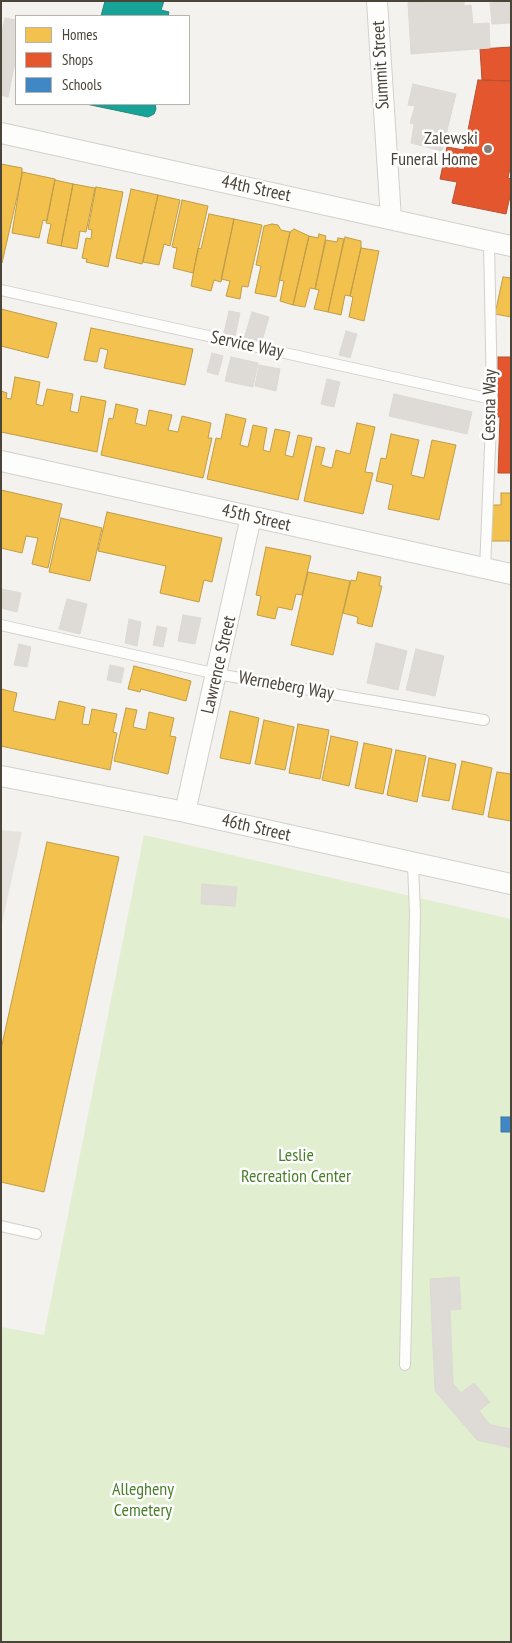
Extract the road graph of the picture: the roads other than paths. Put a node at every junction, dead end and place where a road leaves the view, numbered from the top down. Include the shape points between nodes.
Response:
1 (377, 1) edge
2 (1, 133) edge
3 (391, 219) junction
4 (489, 242) junction
5 (511, 246) edge
6 (1, 290) edge
7 (492, 399) junction
8 (1, 461) edge
9 (251, 517) junction
10 (485, 569) junction
11 (511, 574) edge
12 (1, 625) edge
13 (217, 674) junction
14 (484, 720) dead end
15 (1, 776) edge
16 (185, 812) junction
17 (413, 864) junction
18 (511, 884) edge
19 (1, 1226) edge
20 (36, 1234) dead end
21 (405, 1365) dead end

1 - 3 street, Summit Street
2 - 3 street, 44th Street
3 - 4 street, 44th Street
4 - 5 street, 44th Street
4 - 7 lane, Cessna Way
6 - 7 lane, Service Way
7 - 10 lane, Cessna Way
8 - 9 street, 45th Street
9 - 10 street, 45th Street
9 - 13 street, Lawrence Street
10 - 11 street, 45th Street
12 - 13 lane, Werneberg Way
13 - 14 lane, Werneberg Way
13 - 16 street, Lawrence Street
15 - 16 street, 46th Street
16 - 17 street, 46th Street
17 - 18 street, 46th Street
17 - 21 lane
19 - 20 lane

